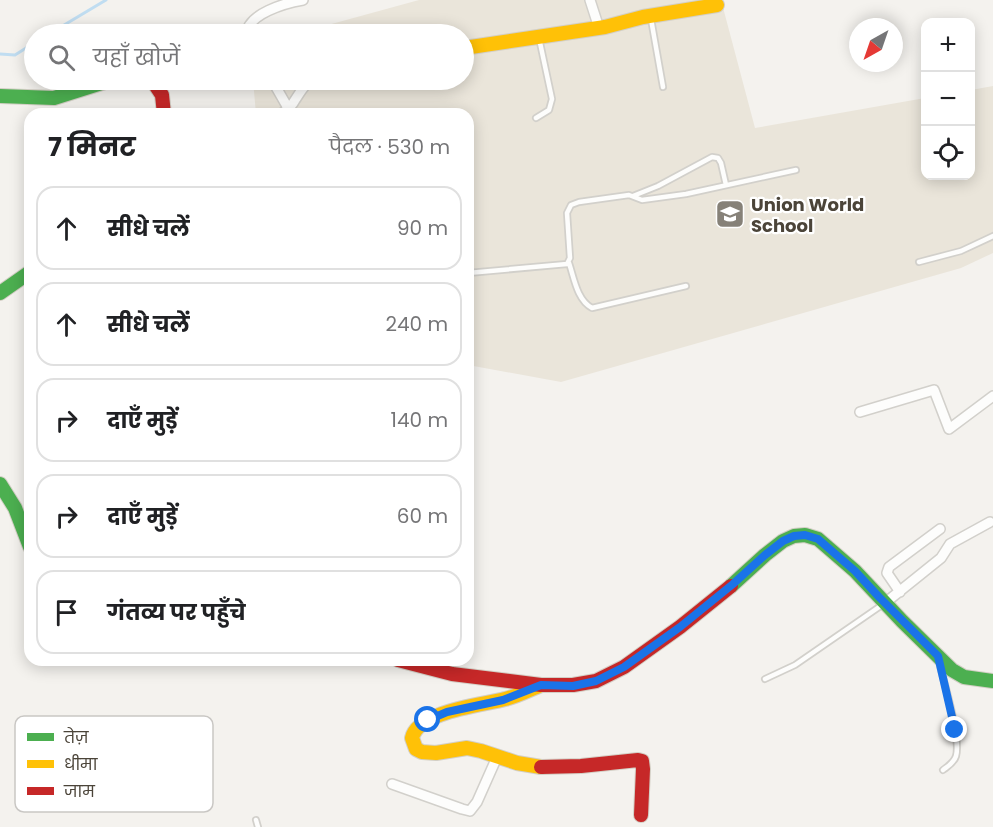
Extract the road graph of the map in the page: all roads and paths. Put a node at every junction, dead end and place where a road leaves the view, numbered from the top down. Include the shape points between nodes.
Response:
1 (303, 0) edge
2 (590, 0) edge
3 (717, 5) dead end
4 (651, 16) junction
5 (251, 24) edge
6 (599, 28) junction
7 (538, 36) junction
8 (474, 46) edge
9 (663, 87) dead end
10 (79, 90) edge
11 (159, 90) edge
12 (276, 90) edge
13 (301, 90) edge
14 (0, 96) edge
15 (163, 108) edge
16 (284, 108) edge
17 (288, 108) edge
18 (536, 118) dead end
19 (796, 170) dead end
20 (726, 185) junction
21 (633, 196) junction
22 (993, 236) edge
23 (919, 262) dead end
24 (568, 263) junction
25 (474, 273) edge
26 (24, 276) edge
27 (686, 286) dead end
28 (0, 293) edge
29 (993, 396) edge
30 (860, 412) dead end
31 (0, 484) edge
32 (990, 522) dead end
33 (940, 529) dead end
34 (24, 531) edge
35 (900, 592) junction
36 (885, 603) junction
37 (938, 656) junction
38 (421, 666) edge
39 (765, 679) dead end
40 (993, 681) edge
41 (541, 685) junction
42 (497, 757) junction
43 (943, 771) dead end
44 (392, 784) dead end
45 (641, 815) dead end
46 (256, 820) dead end
47 (258, 827) edge

1 - 5 street via 267,11
2 - 6 street
3 - 4 main road
4 - 6 main road
4 - 9 lane
6 - 7 main road
7 - 8 main road
7 - 18 lane via 552,99 549,110
10 - 14 main road via 54,98
11 - 15 main road
12 - 16 street
13 - 17 street
19 - 20 lane
20 - 21 lane via 642,200
20 - 21 lane via 721,163 712,157
21 - 24 lane via 571,205 567,213
22 - 23 lane via 961,251
24 - 25 lane
24 - 27 lane via 580,297 592,308
26 - 28 main road
29 - 30 street via 950,429 934,390
31 - 34 main road
32 - 35 street via 950,544 941,558
33 - 35 street via 889,567 887,573
35 - 36 street
36 - 37 main road
36 - 39 lane via 795,664
36 - 41 main road via 818,539 794,536 624,667 596,681 573,686
37 - 40 main road via 964,677
37 - 43 lane via 957,747 952,764
38 - 41 main road via 452,674
41 - 42 main road via 503,700 440,715 412,734 417,750 425,753 468,748
42 - 44 street via 470,811
42 - 45 main road via 542,767 642,761
46 - 47 lane

